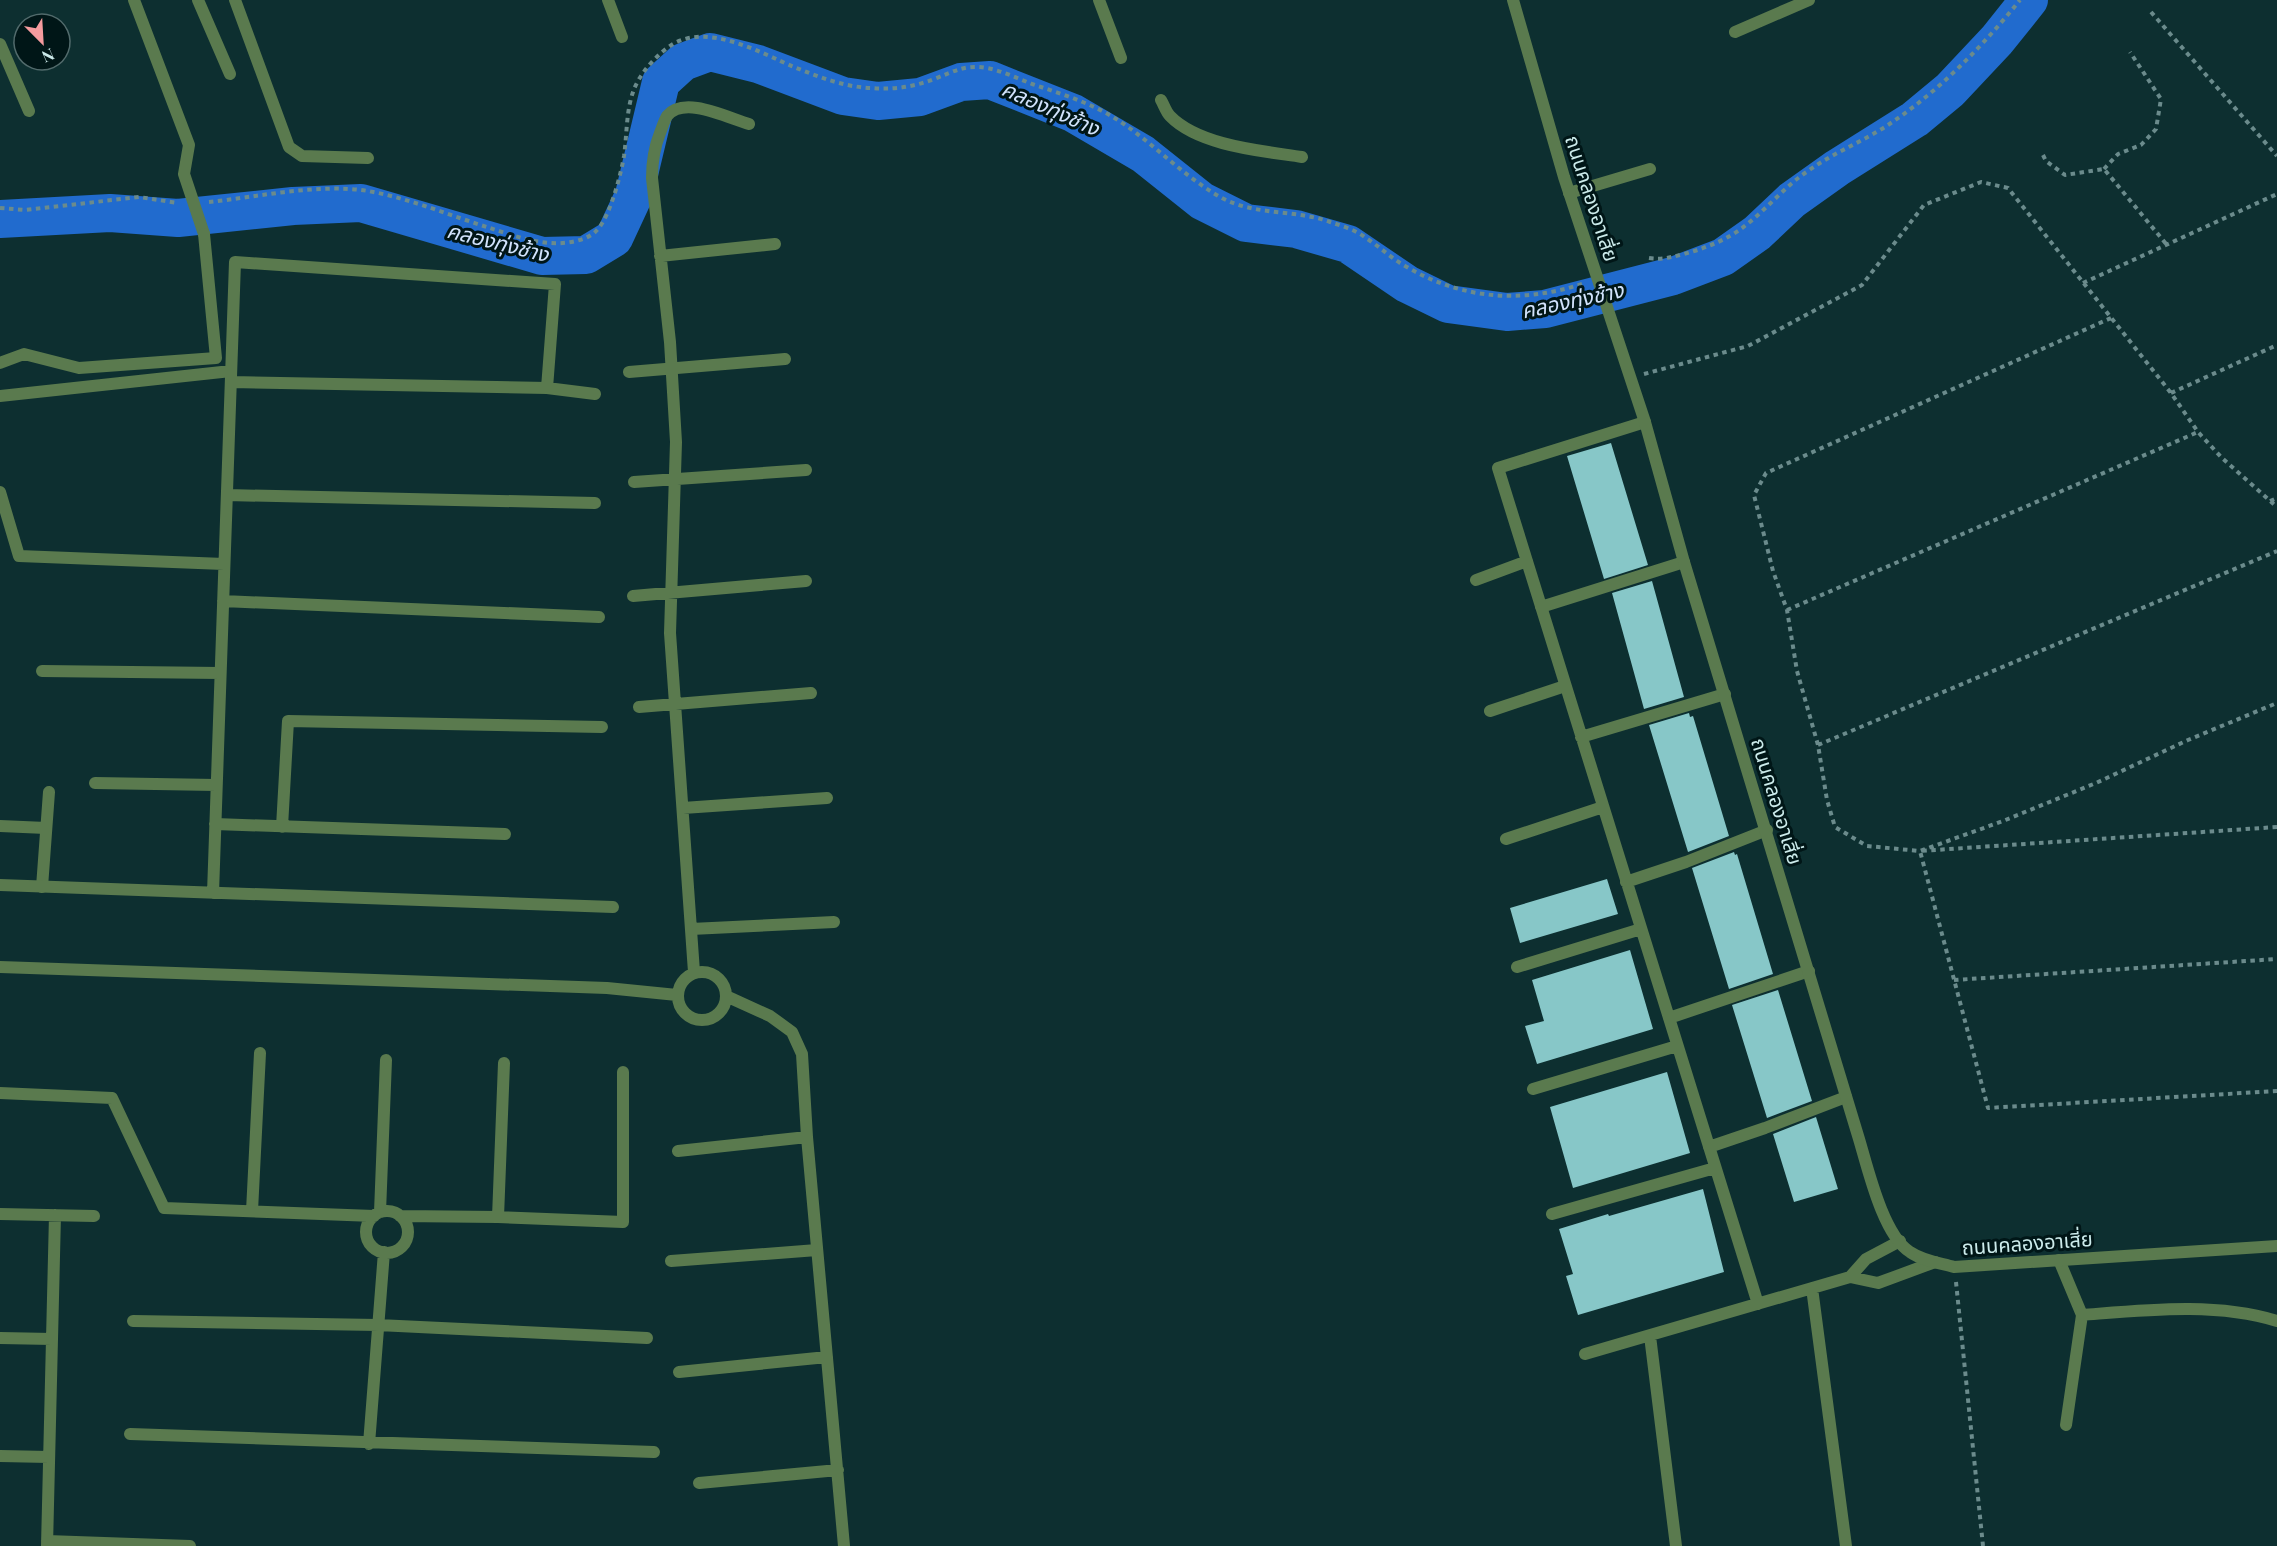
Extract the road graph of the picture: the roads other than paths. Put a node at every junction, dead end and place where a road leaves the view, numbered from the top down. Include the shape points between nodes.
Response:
1 (134, 0) edge
2 (198, 0) edge
3 (235, 0) edge
4 (608, 0) edge
5 (1099, 0) edge
6 (1513, 0) edge
7 (1809, 0) edge
8 (1735, 32) dead end
9 (622, 37) dead end
10 (0, 44) edge
11 (1121, 58) dead end
12 (230, 74) dead end
13 (1161, 100) dead end
14 (29, 111) dead end
15 (749, 124) dead end
16 (1302, 157) dead end
17 (368, 158) dead end
18 (1650, 169) dead end
19 (1569, 193) junction
20 (775, 244) dead end
21 (660, 256) junction
22 (785, 358) dead end
23 (0, 363) edge
24 (671, 368) junction
25 (629, 372) dead end
26 (231, 376) junction
27 (547, 388) junction
28 (595, 394) dead end
29 (0, 396) edge
30 (1645, 423) junction
31 (806, 470) dead end
32 (675, 478) junction
33 (634, 482) dead end
34 (0, 492) edge
35 (227, 495) junction
36 (595, 503) dead end
37 (1527, 561) junction
38 (1684, 562) junction
39 (224, 564) junction
40 (1476, 579) dead end
41 (806, 581) dead end
42 (672, 592) junction
43 (633, 596) dead end
44 (223, 601) junction
45 (1541, 607) junction
46 (599, 617) dead end
47 (42, 671) dead end
48 (220, 673) junction
49 (1565, 686) junction
50 (811, 693) dead end
51 (1725, 694) junction
52 (676, 704) junction
53 (639, 707) dead end
54 (1490, 711) dead end
55 (602, 727) dead end
56 (1581, 737) junction
57 (95, 783) dead end
58 (216, 785) junction
59 (49, 792) dead end
60 (828, 798) dead end
61 (1603, 807) junction
62 (683, 808) junction
63 (215, 824) junction
64 (0, 826) edge
65 (282, 827) junction
66 (46, 828) junction
67 (1767, 830) junction
68 (505, 834) dead end
69 (1506, 839) dead end
70 (1626, 882) junction
71 (0, 885) edge
72 (42, 887) junction
73 (213, 893) junction
74 (612, 906) dead end
75 (834, 922) dead end
76 (691, 929) junction
77 (1641, 929) junction
78 (0, 967) edge
79 (1517, 967) dead end
80 (1809, 971) junction
81 (694, 972) junction
82 (677, 995) junction
83 (726, 996) junction
84 (1669, 1018) junction
85 (1677, 1046) junction
86 (260, 1053) dead end
87 (386, 1060) dead end
88 (504, 1063) dead end
89 (622, 1072) dead end
90 (1533, 1089) dead end
91 (0, 1093) edge
92 (1846, 1097) junction
93 (807, 1137) junction
94 (1708, 1147) junction
95 (678, 1151) dead end
96 (1715, 1168) junction
97 (252, 1211) junction
98 (0, 1214) edge
99 (377, 1214) junction
100 (1552, 1214) dead end
101 (55, 1215) junction
102 (94, 1216) dead end
103 (400, 1216) junction
104 (498, 1217) junction
105 (1900, 1242) junction
106 (2277, 1246) edge
107 (818, 1250) junction
108 (384, 1252) junction
109 (2059, 1260) junction
110 (671, 1261) dead end
111 (1935, 1262) junction
112 (1850, 1277) junction
113 (1812, 1288) junction
114 (1758, 1304) junction
115 (2082, 1315) junction
116 (133, 1321) dead end
117 (2277, 1321) edge
118 (378, 1325) junction
119 (1650, 1336) junction
120 (0, 1338) edge
121 (646, 1338) dead end
122 (52, 1339) junction
123 (1585, 1354) dead end
124 (827, 1357) junction
125 (679, 1372) dead end
126 (2066, 1425) dead end
127 (130, 1434) dead end
128 (369, 1444) junction
129 (654, 1452) dead end
130 (0, 1456) edge
131 (49, 1457) junction
132 (838, 1470) junction
133 (699, 1483) dead end
134 (47, 1543) edge
135 (190, 1546) edge
136 (844, 1546) edge
137 (1676, 1546) edge
138 (1846, 1546) edge

1 - 23 street via 189,145 184,174 204,234 216,358 79,368 24,354
2 - 12 street
3 - 17 street via 289,147 302,156
4 - 9 street
5 - 11 street
6 - 19 street, ถนนคลองอาเสี่ย
7 - 8 street
10 - 14 street
13 - 16 street via 1169,116 1223,144
15 - 21 street via 696,107 675,108 666,117 652,161
18 - 19 street
19 - 30 street, ถนนคลองอาเสี่ย
20 - 21 street
21 - 24 street
22 - 24 street
24 - 25 street
24 - 32 street
26 - 27 street
26 - 27 street via 235,262 555,284
26 - 29 street
26 - 35 street
27 - 28 street
30 - 37 street via 1498,468
30 - 38 street, ถนนคลองอาเสี่ย
31 - 32 street
32 - 33 street
32 - 42 street
34 - 39 street via 19,555
35 - 36 street
35 - 39 street
37 - 40 street
37 - 45 street
38 - 45 street
38 - 51 street, ถนนคลองอาเสี่ย
39 - 44 street
41 - 42 street
42 - 43 street
42 - 52 street via 670,633
44 - 46 street
44 - 48 street
45 - 49 street
47 - 48 street
48 - 58 street
49 - 54 street
49 - 56 street
50 - 52 street
51 - 56 street
51 - 67 street, ถนนคลองอาเสี่ย
52 - 53 street
52 - 62 street
55 - 65 street via 288,720
56 - 61 street
57 - 58 street
58 - 63 street
59 - 66 street
60 - 62 street
61 - 69 street
61 - 70 street
62 - 76 street
63 - 65 street
63 - 73 street
64 - 66 street
65 - 68 street
66 - 72 street
67 - 70 street
67 - 80 street, ถนนคลองอาเสี่ย
70 - 77 street
71 - 72 street
72 - 73 street
73 - 74 street
75 - 76 street
76 - 81 street
77 - 79 street
77 - 84 street
78 - 82 street via 607,988
80 - 84 street
80 - 92 street, ถนนคลองอาเสี่ย
81 - 82 street via 685,977
81 - 83 street via 714,974 722,982
82 - 83 street via 687,1016 698,1020 719,1013
83 - 93 street via 770,1016 792,1032 802,1054
84 - 85 street
85 - 90 street
85 - 94 street
86 - 97 street
87 - 99 street
88 - 104 street
89 - 104 street via 623,1222
91 - 97 street via 112,1098 164,1208
92 - 94 street
92 - 105 street, ถนนคลองอาเสี่ย via 1880,1206
93 - 95 street
93 - 107 street
94 - 96 street
96 - 100 street
96 - 114 street
97 - 99 street
98 - 101 street
99 - 103 street via 394,1212
99 - 108 street via 369,1220 366,1234 372,1246
101 - 102 street
101 - 122 street
103 - 104 street
103 - 108 street via 407,1227 406,1240 397,1250
105 - 111 street, ถนนคลองอาเสี่ย via 1907,1251
105 - 112 street via 1866,1259
106 - 109 street, ถนนคลองอาเสี่ย
107 - 110 street
107 - 124 street
108 - 118 street
109 - 111 street, ถนนคลองอาเสี่ย via 1954,1267
109 - 115 street
111 - 112 street via 1878,1283
112 - 113 street
113 - 114 street
113 - 138 street
114 - 119 street
115 - 117 street via 2218,1310
115 - 126 street
116 - 118 street
118 - 121 street
118 - 128 street
119 - 123 street
119 - 137 street
120 - 122 street
122 - 131 street
124 - 125 street
124 - 132 street
127 - 128 street
128 - 129 street
130 - 131 street
131 - 134 street
132 - 133 street
132 - 136 street
134 - 135 street

